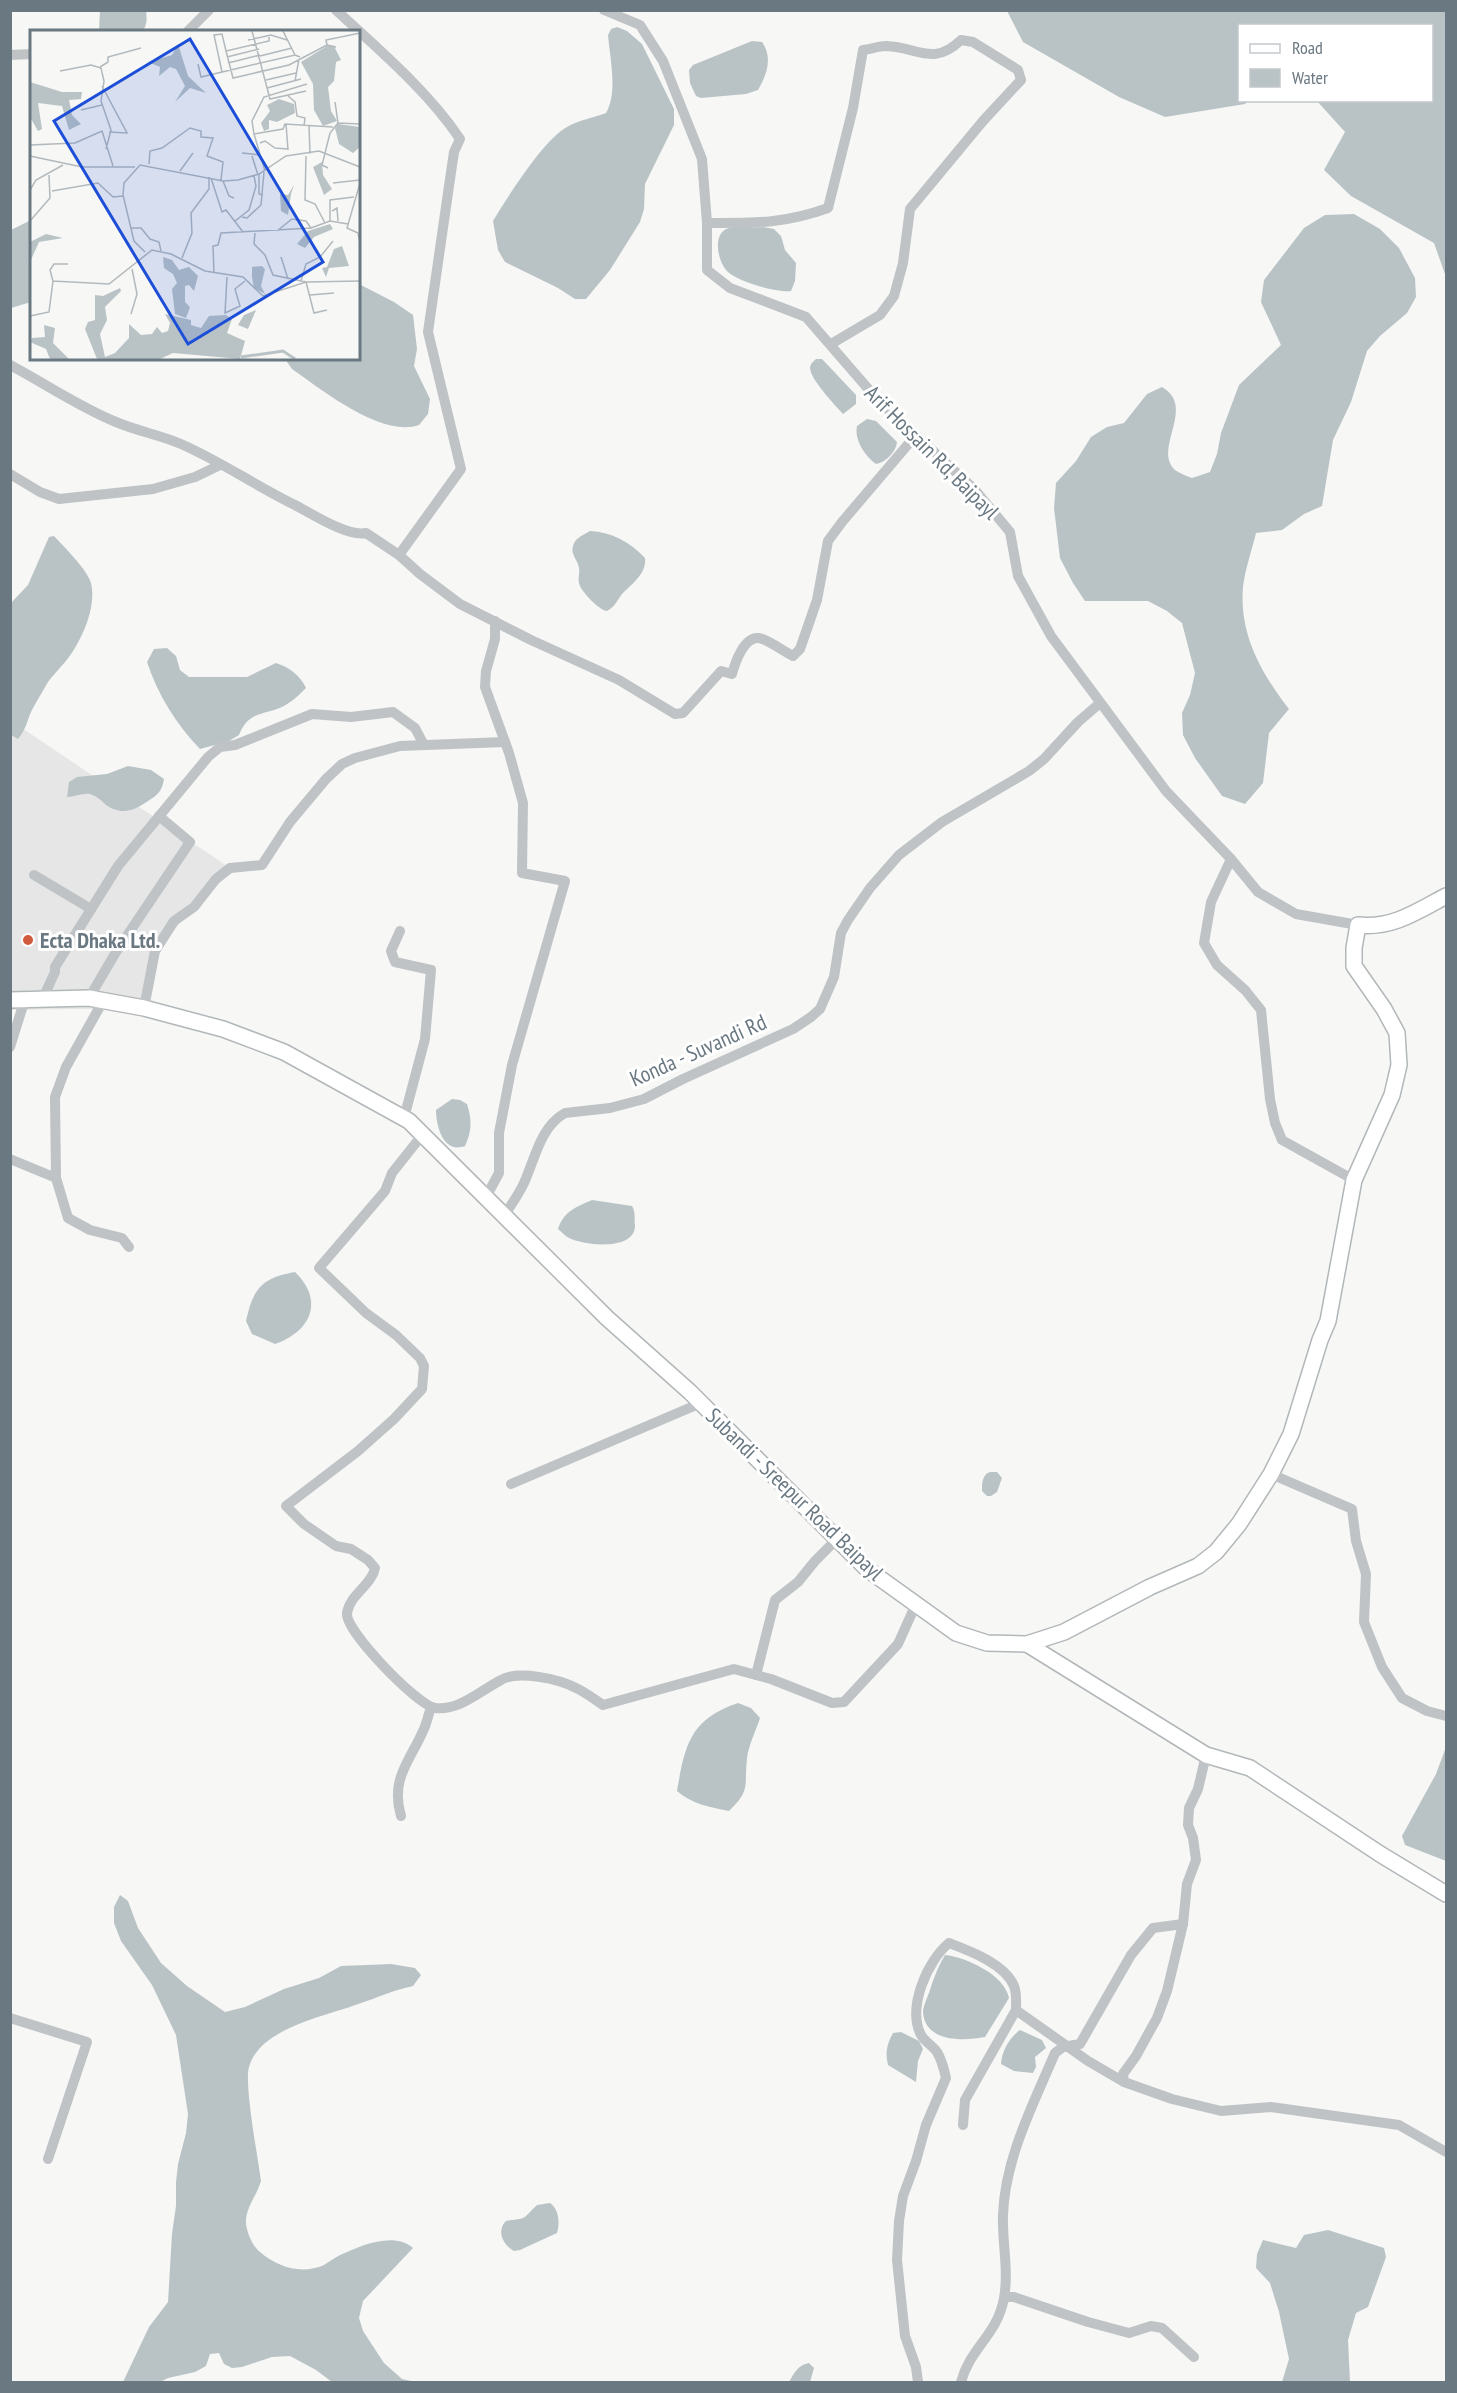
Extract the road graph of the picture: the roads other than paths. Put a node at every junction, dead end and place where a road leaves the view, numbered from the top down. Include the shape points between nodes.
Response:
1 (209, 10) edge
2 (336, 10) edge
3 (604, 10) edge
4 (189, 30) edge
5 (358, 30) edge
6 (360, 32) edge
7 (364, 36) junction
8 (360, 43) edge
9 (30, 54) edge
10 (10, 55) edge
11 (707, 223) junction
12 (831, 344) junction
13 (10, 366) edge
14 (916, 435) junction
15 (220, 465) junction
16 (10, 474) edge
17 (399, 555) junction
18 (495, 621) junction
19 (1100, 703) junction
20 (505, 742) junction
21 (424, 745) junction
22 (159, 816) junction
23 (1231, 858) junction
24 (34, 875) dead end
25 (1446, 896) edge
26 (91, 909) junction
27 (1358, 925) junction
28 (400, 931) dead end
29 (18, 1000) edge
30 (42, 1000) junction
31 (96, 1000) junction
32 (144, 1008) junction
33 (10, 1047) edge
34 (404, 1118) junction
35 (423, 1134) junction
36 (10, 1159) edge
37 (56, 1178) junction
38 (1354, 1180) junction
39 (486, 1197) junction
40 (504, 1216) junction
41 (129, 1247) dead end
42 (701, 1403) junction
43 (1271, 1474) junction
44 (512, 1484) dead end
45 (837, 1539) junction
46 (916, 1604) junction
47 (1026, 1644) junction
48 (756, 1675) junction
49 (431, 1708) junction
50 (1446, 1716) edge
51 (1206, 1755) junction
52 (401, 1816) dead end
53 (1446, 1894) edge
54 (1184, 1924) junction
55 (1016, 2010) junction
56 (10, 2018) edge
57 (1070, 2047) junction
58 (1124, 2082) junction
59 (963, 2125) dead end
60 (1446, 2152) edge
61 (48, 2159) dead end
62 (1005, 2297) junction
63 (1194, 2357) dead end
64 (918, 2382) edge
65 (961, 2382) edge

1 - 4 street
2 - 5 street
3 - 11 street, Arif Hossain Rd, Baipayl via 640,25 663,61 702,159
6 - 7 street
7 - 8 street
7 - 17 street via 460,139 454,152 428,332 461,469
9 - 10 street
11 - 12 street, Arif Hossain Rd, Baipayl via 707,270 730,288 806,317
11 - 12 street via 768,223 802,218 828,208 863,50 886,46 932,55 949,52 961,40 973,42 1018,70 1021,80 910,209 894,296 880,315
12 - 14 street, Arif Hossain Rd, Baipayl via 877,399
13 - 15 street via 76,404 117,423 180,444
14 - 18 street via 828,541 817,600 795,655 760,638 752,639 741,652 732,674 721,671 683,713 675,714 620,680
14 - 19 street, Arif Hossain Rd, Baipayl via 975,490 1011,532 1018,576 1051,636
15 - 16 street via 153,489 59,499
15 - 17 street via 340,527 358,535 366,533
17 - 18 street via 460,604
18 - 20 street via 485,687
19 - 23 street, Arif Hossain Rd, Baipayl via 1166,791
19 - 40 street, Konda - Suvandi Rd via 1036,765 942,822 899,855 854,909 841,933 831,986 820,1009 811,1017 644,1099 565,1113 552,1123
20 - 21 street
20 - 39 street via 523,803 522,873 566,881 512,1065 499,1133 499,1173
21 - 22 street via 415,728 393,712 351,717 312,714 235,745 220,747
21 - 32 street via 400,746 342,764 290,822 262,865 230,868 216,879 194,907 174,921 155,951
22 - 26 street via 118,866
22 - 31 street via 190,842 116,952
23 - 27 street, Arif Hossain Rd, Baipayl via 1258,892 1296,914
23 - 38 street via 1211,902 1204,943 1217,965 1261,1010 1270,1099 1282,1140
24 - 26 street
25 - 27 street, Arif Hossain Rd, Baipayl via 1397,922
26 - 30 street via 55,967
27 - 38 street, Subandi - Sreepur Road Baipayl via 1354,966 1397,1033 1399,1065 1392,1095
28 - 34 street via 391,951 395,962 431,970 425,1039
29 - 30 street, Subandi - Sreepur Road Baipayl
29 - 33 street
30 - 31 street, Subandi - Sreepur Road Baipayl
31 - 32 street, Subandi - Sreepur Road Baipayl
31 - 37 street via 55,1097
32 - 34 street, Subandi - Sreepur Road Baipayl via 223,1029 284,1052
34 - 35 street, Subandi - Sreepur Road Baipayl
35 - 39 street, Subandi - Sreepur Road Baipayl
35 - 49 street via 392,1173 385,1191 319,1268 366,1314 420,1358 424,1366 422,1389 358,1451 286,1506 312,1530 336,1546 351,1549 375,1568 373,1577 354,1598 347,1621 413,1695
36 - 37 street
37 - 41 street via 68,1218 90,1230 122,1238
38 - 43 street, Subandi - Sreepur Road Baipayl via 1328,1322 1291,1434
39 - 40 street, Subandi - Sreepur Road Baipayl
40 - 42 street, Subandi - Sreepur Road Baipayl via 607,1318
42 - 44 street
42 - 45 street, Subandi - Sreepur Road Baipayl
43 - 47 street, Subandi - Sreepur Road Baipayl via 1233,1531 1198,1566 1064,1632
43 - 50 street via 1352,1509 1365,1574 1365,1622 1382,1667 1402,1698
45 - 46 street, Subandi - Sreepur Road Baipayl via 867,1569
45 - 48 street via 798,1582 775,1600
46 - 47 street, Subandi - Sreepur Road Baipayl via 956,1633 987,1643
46 - 48 street via 898,1644 844,1702 832,1703
47 - 51 street
48 - 49 street via 734,1669 603,1705 575,1687 519,1674 502,1678 478,1695 445,1709
49 - 52 street via 404,1763 397,1801
51 - 53 street via 1250,1768
51 - 54 street via 1189,1808 1188,1825 1196,1860 1187,1884
54 - 57 street via 1153,1928 1131,1955 1080,2044
54 - 58 street via 1167,1991 1147,2037 1123,2073
55 - 57 street
55 - 59 street via 965,2100
55 - 64 street via 1016,1988 1010,1979 997,1967 949,1943 931,1966 920,1994 915,2017 921,2036 937,2052 946,2078 926,2125 899,2221 897,2260 905,2336
56 - 61 street via 87,2042
57 - 58 street
57 - 62 street via 1054,2053 1009,2170 1003,2216
58 - 60 street via 1221,2111 1271,2107 1399,2125
62 - 63 street via 1129,2333 1151,2326 1162,2328
62 - 65 street via 996,2326 976,2350

